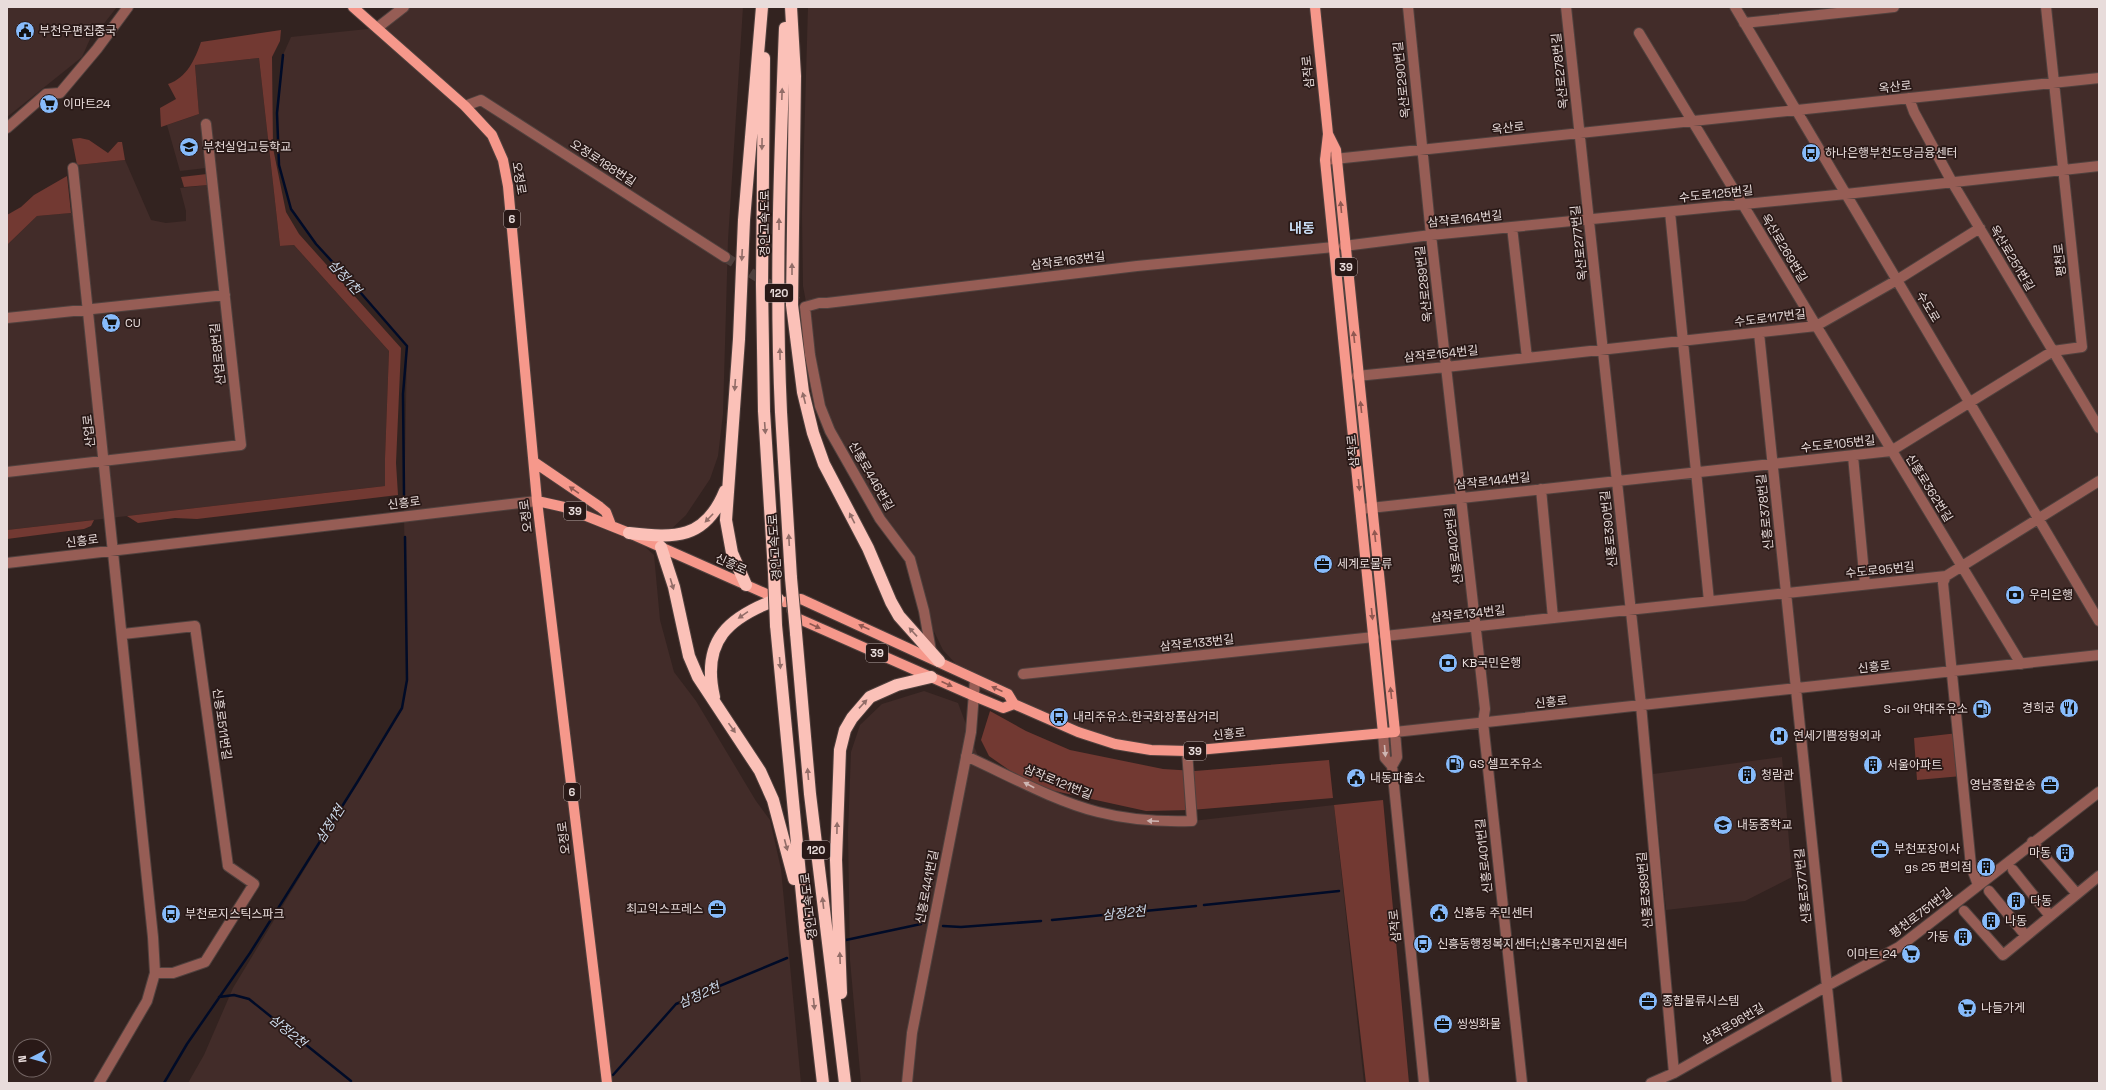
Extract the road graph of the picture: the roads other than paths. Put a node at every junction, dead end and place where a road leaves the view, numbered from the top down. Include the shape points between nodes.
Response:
1 (128, 7) edge
2 (353, 7) edge
3 (404, 7) edge
4 (762, 7) edge
5 (765, 7) edge
6 (786, 7) edge
7 (791, 7) edge
8 (1315, 7) edge
9 (1408, 7) edge
10 (1566, 7) edge
11 (1735, 7) edge
12 (1894, 7) edge
13 (2046, 7) edge
14 (1744, 23) junction
15 (377, 28) junction
16 (1639, 33) dead end
17 (2099, 78) edge
18 (2054, 83) junction
19 (1909, 98) junction
20 (465, 106) junction
21 (1797, 111) junction
22 (1694, 122) junction
23 (206, 124) dead end
24 (7, 128) edge
25 (1580, 133) junction
26 (1328, 134) junction
27 (1422, 149) junction
28 (1337, 158) junction
29 (1325, 160) junction
30 (2099, 166) edge
31 (73, 168) dead end
32 (2064, 170) junction
33 (1952, 182) junction
34 (1846, 194) junction
35 (1742, 204) junction
36 (1670, 212) junction
37 (1589, 220) junction
38 (1512, 227) junction
39 (1980, 228) junction
40 (1431, 235) junction
41 (1339, 246) junction
42 (725, 257) tunnel mouth
43 (1897, 280) junction
44 (225, 295) junction
45 (803, 306) joint
46 (88, 310) junction
47 (7, 318) edge
48 (1816, 326) junction
49 (1759, 333) junction
50 (1683, 341) junction
51 (1603, 350) junction
52 (2053, 351) junction
53 (1527, 358) junction
54 (1446, 368) junction
55 (1358, 376) junction
56 (1970, 403) junction
57 (2099, 428) edge
58 (1891, 452) junction
59 (1853, 456) junction
60 (105, 461) junction
61 (534, 462) junction
62 (1773, 464) junction
63 (7, 472) edge
64 (1696, 472) junction
65 (1617, 481) junction
66 (2099, 481) edge
67 (727, 484) junction
68 (1541, 489) junction
69 (1461, 498) junction
70 (537, 500) junction
71 (1372, 508) junction
72 (1361, 509) junction
73 (2038, 518) junction
74 (611, 525) junction
75 (629, 533) junction
76 (661, 547) junction
77 (114, 550) junction
78 (7, 563) edge
79 (1962, 567) junction
80 (1946, 576) junction
81 (1865, 584) junction
82 (746, 585) junction
83 (1786, 593) junction
84 (782, 601) junction
85 (1710, 601) junction
86 (1631, 610) junction
87 (1553, 618) junction
88 (2099, 621) edge
89 (1476, 626) junction
90 (123, 634) junction
91 (1385, 636) junction
92 (1374, 637) junction
93 (931, 651) junction
94 (2099, 655) edge
95 (939, 661) junction
96 (2021, 664) junction
97 (1952, 671) junction
98 (1023, 674) dead end
99 (931, 677) junction
100 (975, 680) junction
101 (1796, 688) junction
102 (974, 696) junction
103 (1014, 704) junction
104 (716, 705) junction
105 (1641, 705) junction
106 (1483, 722) junction
107 (1395, 732) junction
108 (1383, 733) junction
109 (1187, 751) junction
110 (966, 756) junction
111 (1392, 766) junction
112 (2099, 792) edge
113 (2032, 842) junction
114 (2013, 870) dead end
115 (2099, 876) edge
116 (1978, 885) junction
117 (1989, 891) dead end
118 (2077, 894) junction
119 (1964, 911) dead end
120 (2050, 916) junction
121 (2026, 936) junction
122 (806, 937) junction
123 (155, 973) junction
124 (1827, 986) junction
125 (843, 1066) junction
126 (1674, 1073) junction
127 (98, 1083) edge
128 (607, 1083) edge
129 (823, 1083) edge
130 (845, 1083) edge
131 (907, 1083) edge
132 (1424, 1083) edge
133 (1522, 1083) edge
134 (1652, 1083) edge
135 (1837, 1083) edge

1 - 24 street via 60,93 46,94
2 - 15 main road, 오정로 / 6
3 - 15 street
4 -> 67 highway via 744,212 739,340
5 -> 122 highway, 경인고속도로 / 120, bridge via 762,293 764,411 776,625
125 -> 6 highway, 경인고속도로 / 120, bridge via 810,794 791,578 781,411 779,172
93 -> 7 highway via 899,616 891,602 868,548 824,464 803,392 792,305 795,76
8 - 26 main road, 삼작로 / 39
9 - 27 street, 옥산로290번길
10 - 25 street, 옥산로278번길
11 - 14 street, 수도로
12 - 14 street
13 - 18 street, 평천로
14 - 21 street, 수도로
15 - 20 main road, 오정로 / 6
16 - 22 street
17 - 18 street, 옥산로
18 - 19 street, 옥산로
18 - 32 street, 평천로
19 - 21 street, 옥산로
19 - 33 street, 옥산로251번길
20 - 42 street, 오정로188번길 via 481,100
20 - 61 main road, 오정로 / 6 via 492,135 503,160 508,186
21 - 22 street, 옥산로
21 - 34 street, 수도로
22 - 25 street, 옥산로
22 - 35 street, 옥산로269번길
23 - 44 street, 산업로8번길
25 - 27 street, 옥산로
25 - 37 street, 옥산로277번길
26 - 28 main road, 삼작로 / 39
26 - 29 main road, 삼작로 / 39
27 - 28 street, 옥산로
27 - 40 street, 옥산로289번길
28 - 29 street, 옥산로
41 -> 28 main road, 삼작로 / 39
29 - 41 main road, 삼작로 / 39
30 - 32 street
31 - 46 street, 산업로
32 - 33 street
32 - 52 street, 평천로 via 2082,347
33 - 34 street, 수도로125번길
33 - 39 street, 옥산로251번길
34 - 35 street, 수도로125번길
34 - 43 street, 수도로
35 - 36 street, 수도로125번길
35 - 48 street, 옥산로269번길
36 - 37 street, 수도로125번길
36 - 50 street
37 - 38 street, 삼작로164번길
37 - 51 street, 옥산로277번길
38 - 40 street, 삼작로164번길
38 - 53 street
39 - 43 street, 수도로117번길
39 - 52 street, 옥산로251번길
40 - 41 street, 삼작로164번길
40 - 54 street, 옥산로289번길
41 - 45 street, 삼작로163번길
55 -> 41 main road, 삼작로 / 39
41 -> 72 main road, 삼작로 / 39
43 - 48 street, 수도로117번길
43 - 56 street, 수도로
44 - 46 street
44 - 60 street, 산업로8번길 via 241,445
45 - 93 street, 신흥로446번길 via 820,406 830,431 880,518 910,559 924,611
46 - 47 street
46 - 60 street, 산업로
48 - 49 street, 수도로117번길
48 - 58 street, 신흥로362번길
49 - 50 street, 수도로117번길
49 - 62 street, 신흥로378번길
50 - 51 street, 수도로117번길
50 - 64 street
51 - 53 street, 삼작로154번길
51 - 65 street, 신흥로390번길
52 - 56 street, 수도로105번길
52 - 57 street, 옥산로251번길
53 - 54 street, 삼작로154번길
54 - 55 street, 삼작로154번길
54 - 69 street, 신흥로402번길
71 -> 55 main road, 삼작로 / 39
56 - 58 street, 수도로105번길
56 - 73 street, 수도로
58 - 59 street, 수도로105번길
58 - 79 street, 신흥로362번길
59 - 62 street, 수도로105번길
59 - 81 street
60 - 63 street
60 - 77 street, 산업로
61 - 70 main road, 오정로 / 6
74 -> 61 main road via 606,512 600,507
62 - 64 street, 수도로105번길
62 - 83 street, 신흥로378번길
64 - 65 street, 수도로105번길
64 - 85 street
65 - 68 street, 삼작로144번길
65 - 86 street, 신흥로390번길
66 - 73 street, 수도로95번길
67 -> 75 highway via 714,513 706,522 686,533 663,537
67 - 82 highway via 728,536 736,565
68 - 69 street, 삼작로144번길
68 - 87 street
69 - 71 street, 삼작로144번길
69 - 89 street, 신흥로402번길
70 - 74 main road, 신흥로 / 39 via 564,507
70 - 77 street, 신흥로
70 - 128 main road, 오정로 / 6
71 - 72 street, 삼작로144번길
91 -> 71 main road, 삼작로 / 39
72 -> 92 main road, 삼작로 / 39
73 - 79 street, 수도로95번길
73 - 88 street, 수도로
74 - 75 main road, 신흥로 / 39
75 - 76 main road, 신흥로 / 39
76 - 82 main road, 신흥로 / 39
76 -> 104 highway via 674,587 689,656 698,677
77 - 78 street, 신흥로
77 - 90 street, 산업로
79 - 80 street, 수도로95번길
79 - 96 street, 신흥로362번길
80 - 81 street, 수도로95번길
80 - 97 street via 1943,583
81 - 83 street, 수도로95번길
82 - 84 main road, 신흥로 / 39
83 - 85 street, 수도로95번길
83 - 101 street, 신흥로378번길
95 -> 84 main road, 신흥로 / 39 via 801,600
84 -> 99 main road, 신흥로 / 39 via 797,618
84 -> 104 highway via 753,608 741,615 721,635 711,662 711,684
85 - 86 street, 수도로95번길
86 - 87 street, 삼작로134번길
86 - 105 street, 신흥로390번길
87 - 89 street, 삼작로134번길
89 - 91 street, 삼작로134번길
89 - 106 street, 신흥로402번길 via 1485,709
90 - 123 street, 산업로
90 - 123 street, 신흥로511번길 via 195,626 228,866 254,884 205,962 173,973
107 -> 91 main road, 삼작로 / 39
92 - 98 street, 삼작로133번길
92 - 108 main road, 삼작로 / 39
93 - 95 highway
94 - 96 street, 신흥로
95 - 100 main road, 신흥로 / 39
96 - 97 street, 신흥로
97 - 101 street, 신흥로
97 - 116 street via 1971,866
99 -> 102 main road, 신흥로 / 39
125 -> 99 highway via 836,860 840,750 845,730 870,697 897,685
100 - 102 street, 신흥로441번길
103 -> 100 main road, 신흥로 / 39 via 1008,694
101 - 105 street, 신흥로
101 - 124 street, 신흥로377번길
102 - 103 main road, 신흥로 / 39 via 1003,708
102 - 110 street, 신흥로441번길
103 - 109 main road, 신흥로 / 39 via 1078,732 1115,744 1151,750
104 -> 122 highway via 753,759 773,800 790,861
105 - 106 street, 신흥로
105 - 126 street, 신흥로389번길
106 - 107 street, 신흥로
106 - 133 street, 신흥로401번길
107 - 108 main road, 신흥로 / 39
107 - 111 street, 삼작로 via 1397,757
108 - 109 main road, 신흥로 / 39
108 -> 111 street, 삼작로 via 1385,758
109 -> 110 street, 삼작로121번길 via 1192,821 1142,820 1098,812 1038,790
110 - 131 street, 신흥로441번길 via 912,1033
111 - 132 street, 삼작로
112 - 113 street, 평천로751번길
113 - 116 street, 평천로751번길
113 - 118 street
114 - 120 street
115 - 118 street
116 - 124 street, 평천로751번길 via 1899,947
117 - 121 street
118 - 120 street
119 - 121 street via 2003,955
120 - 121 street
122 -> 129 highway, 경인고속도로 / 120
123 - 127 street, 산업로 via 147,1001
124 - 126 street, 삼작로96번길
124 - 135 street, 신흥로377번길
125 - 130 highway, 경인고속도로 / 120
126 - 134 street, 삼작로96번길

